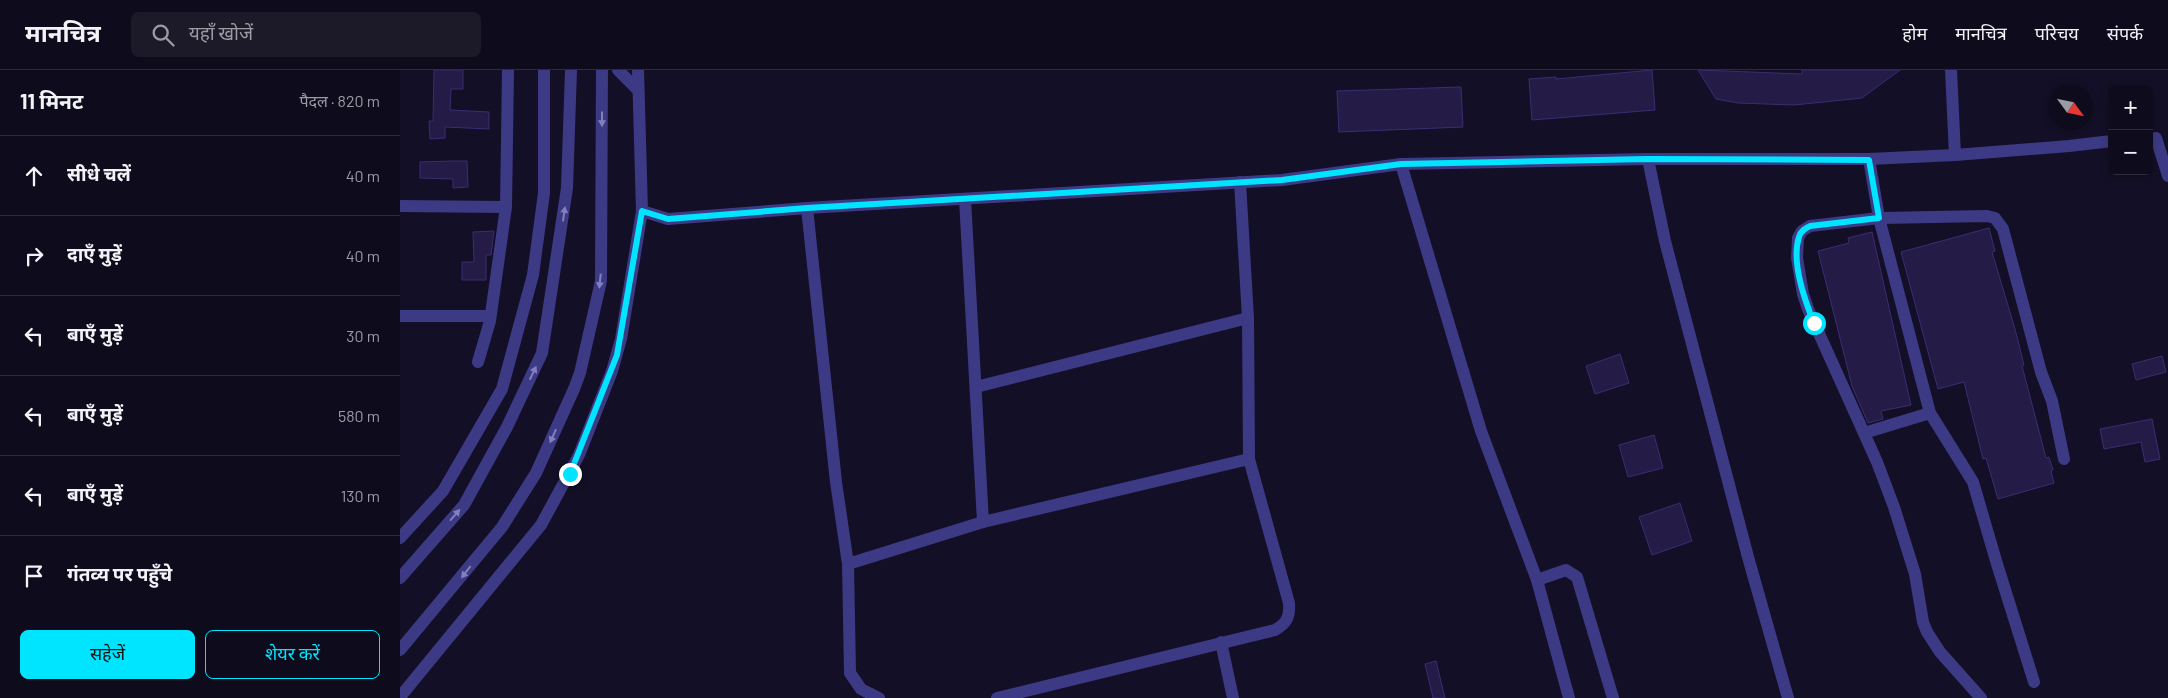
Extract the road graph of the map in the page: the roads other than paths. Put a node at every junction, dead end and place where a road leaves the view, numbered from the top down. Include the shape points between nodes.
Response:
1 (508, 70) edge
2 (544, 70) edge
3 (571, 70) edge
4 (602, 70) edge
5 (618, 70) edge
6 (638, 70) edge
7 (1951, 70) edge
8 (638, 90) junction
9 (2158, 138) edge
10 (2108, 141) edge
11 (1955, 155) junction
12 (1648, 159) junction
13 (1869, 160) junction
14 (1401, 164) junction
15 (2168, 176) edge
16 (1240, 182) junction
17 (965, 198) junction
18 (400, 206) edge
19 (506, 207) junction
20 (807, 208) junction
21 (642, 211) junction
22 (1879, 218) junction
23 (400, 316) edge
24 (490, 316) junction
25 (1248, 318) junction
26 (478, 362) dead end
27 (976, 387) junction
28 (1930, 414) junction
29 (1864, 433) junction
30 (1249, 458) junction
31 (2064, 458) dead end
32 (983, 522) junction
33 (400, 538) edge
34 (848, 564) junction
35 (400, 578) edge
36 (1537, 580) junction
37 (1221, 642) junction
38 (400, 650) edge
39 (2034, 682) dead end
40 (400, 697) edge
41 (879, 698) edge
42 (998, 698) edge
43 (1233, 698) edge
44 (1569, 698) edge
45 (1613, 698) edge
46 (1788, 698) edge
47 (1981, 698) edge

1 - 19 street
2 - 33 street via 544,193 536,257 502,389 443,490
35 -> 3 street via 464,505 507,427 542,353 567,188
4 -> 38 street via 600,281 580,374 543,459 502,527
5 - 8 street
6 - 8 street
7 - 11 street
8 - 21 street
9 - 15 street
10 - 11 street
11 - 13 street
12 - 13 street
12 - 14 street
12 - 46 street via 1665,242
13 - 22 street
14 - 16 street via 1282,180
14 - 36 street via 1481,431
16 - 17 street
16 - 25 street
17 - 20 street
17 - 27 street
18 - 19 street
19 - 24 street
20 - 21 street via 668,219
20 - 34 street via 836,482
21 - 40 street via 617,355 570,474 533,536
22 - 28 street
22 - 29 street via 1810,226 1798,238 1797,258 1803,294 1817,333
22 - 31 street via 1987,216 1999,223 2052,401
23 - 24 street
24 - 26 street
25 - 27 street
25 - 30 street
27 - 32 street
28 - 29 street
28 - 39 street via 1973,482
29 - 47 street via 1894,507 1915,574 1927,632 1940,652
30 - 32 street
30 - 37 street via 1290,616 1275,630
32 - 34 street
34 - 41 street via 850,673 861,689
36 - 44 street
36 - 45 street via 1566,570 1577,577
37 - 42 street
37 - 43 street

